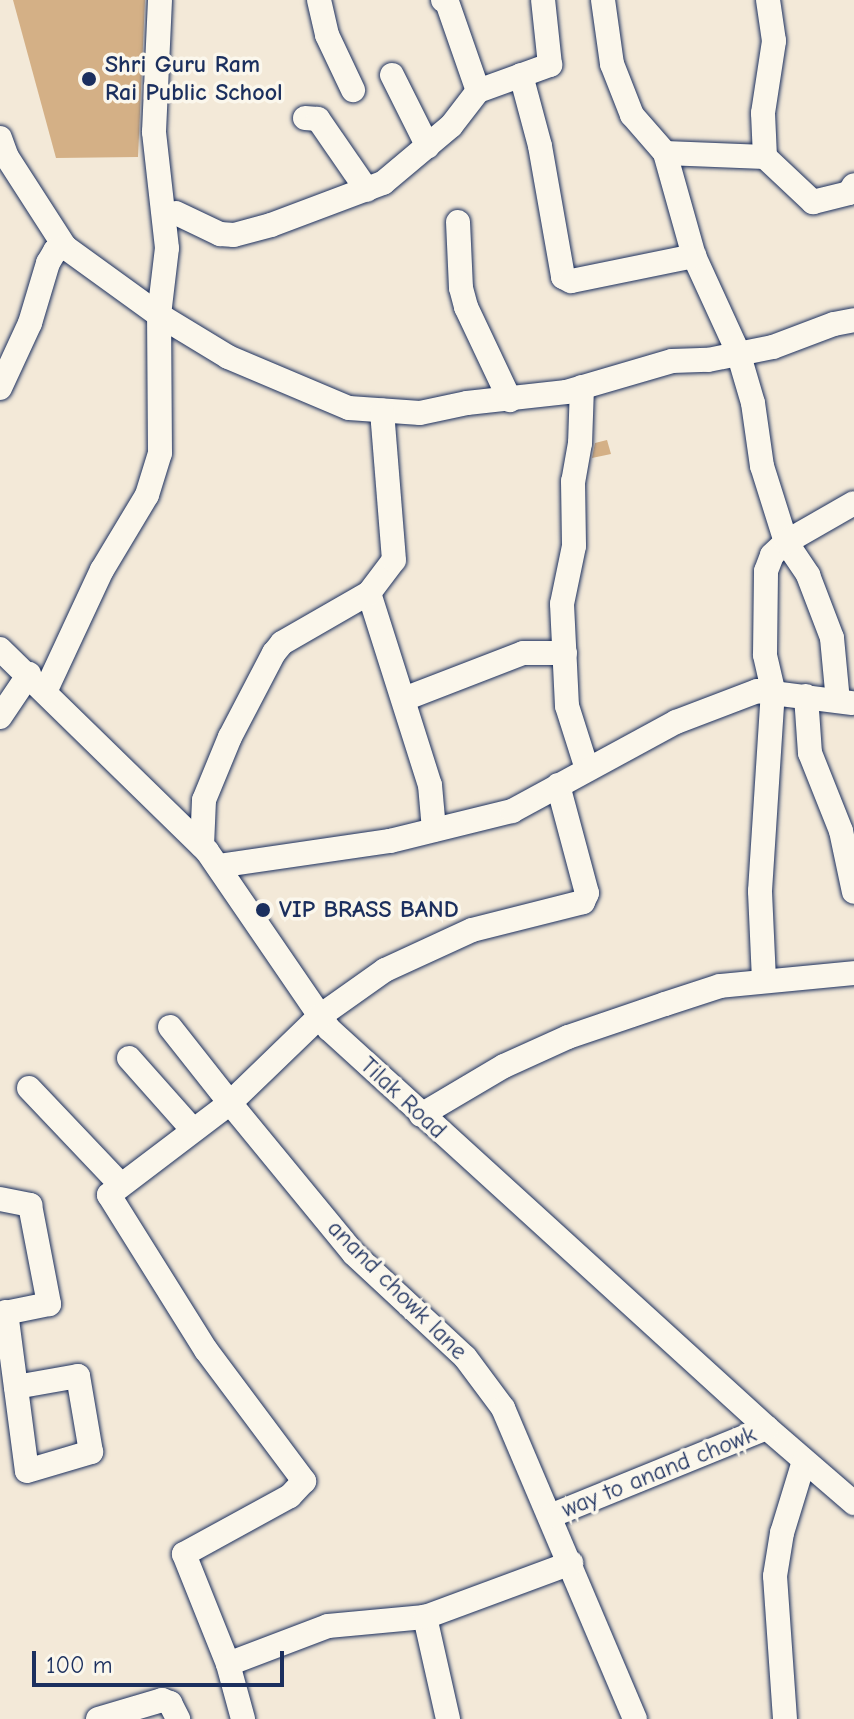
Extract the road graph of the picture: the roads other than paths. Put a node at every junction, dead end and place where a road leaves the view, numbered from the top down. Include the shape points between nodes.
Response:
1 (160, 0) edge
2 (177, 0) edge
3 (319, 0) edge
4 (443, 0) edge
5 (543, 0) edge
6 (603, 0) edge
7 (768, 0) edge
8 (392, 75) dead end
9 (521, 75) junction
10 (353, 90) dead end
11 (478, 91) junction
12 (305, 118) dead end
13 (0, 138) edge
14 (428, 147) junction
15 (665, 153) junction
16 (765, 157) junction
17 (854, 185) edge
18 (367, 190) junction
19 (176, 213) junction
20 (458, 222) dead end
21 (65, 247) junction
22 (694, 256) junction
23 (165, 318) junction
24 (854, 320) edge
25 (738, 352) junction
26 (582, 387) junction
27 (0, 388) edge
28 (510, 400) junction
29 (382, 410) junction
30 (854, 503) edge
31 (786, 542) junction
32 (369, 593) junction
33 (0, 649) edge
34 (565, 653) junction
35 (43, 689) junction
36 (773, 690) junction
37 (806, 696) junction
38 (404, 699) junction
39 (846, 702) edge
40 (0, 717) edge
41 (587, 769) junction
42 (558, 785) junction
43 (434, 830) junction
44 (202, 846) junction
45 (218, 866) junction
46 (854, 892) edge
47 (854, 973) edge
48 (764, 980) junction
49 (320, 1016) junction
50 (170, 1027) dead end
51 (129, 1058) dead end
52 (29, 1088) dead end
53 (230, 1103) junction
54 (421, 1115) junction
55 (193, 1130) junction
56 (120, 1184) junction
57 (0, 1199) edge
58 (3, 1313) edge
59 (16, 1387) dead end
60 (767, 1428) junction
61 (804, 1461) junction
62 (854, 1503) edge
63 (550, 1516) junction
64 (571, 1563) junction
65 (425, 1617) junction
66 (228, 1664) junction
67 (98, 1719) edge
68 (178, 1719) edge
69 (243, 1719) edge
70 (448, 1719) edge
71 (635, 1719) edge
72 (785, 1719) edge

1 - 23 street via 154,132 167,248
2 - 19 street via 165,117
3 - 10 street via 327,35
4 - 11 street
5 - 9 street via 550,65
6 - 15 street via 612,64 632,115
7 - 16 street via 774,41 763,113
8 - 14 street
9 - 11 street
9 - 22 street via 540,146 563,277 571,281
11 - 14 street
12 - 18 street via 318,119
13 - 21 street
14 - 18 street
15 - 16 street
15 - 22 street
16 - 17 street via 813,202 849,193
18 - 19 street via 234,235 220,234
19 - 23 street via 177,268
20 - 28 street via 466,307
21 - 23 street
21 - 27 street via 48,263 30,323
22 - 25 street
23 - 29 street via 228,357 300,389 349,408
23 - 35 street via 160,453 147,495 102,570
24 - 25 street via 773,347
25 - 26 street via 672,361
25 - 31 street via 753,403 762,466
26 - 28 street
26 - 34 street via 573,481 574,546 562,604
28 - 29 street via 420,413
29 - 32 street via 394,560
30 - 31 street
31 - 36 street via 772,555 763,602
31 - 39 street via 808,575 832,638
32 - 38 street
32 - 44 street via 282,643 274,653 204,800
33 - 35 street, Tilak Road
34 - 38 street via 523,653
34 - 41 street via 567,706
35 - 40 street
35 - 44 street, Tilak Road
36 - 37 street
36 - 41 street via 757,691 676,722
36 - 48 street via 760,891
37 - 39 street
37 - 46 street via 810,753 841,831
38 - 43 street via 430,785
41 - 42 street
42 - 43 street via 512,811
42 - 49 street via 587,893 583,902 472,930 385,970
43 - 45 street
44 - 45 street, Tilak Road
45 - 49 street, Tilak Road
47 - 48 street
48 - 54 street via 720,986 568,1037 504,1066
49 - 53 street
49 - 54 street, Tilak Road
50 - 53 street, anand chowk lane
51 - 55 street
52 - 56 street
53 - 55 street
53 - 63 street, anand chowk lane via 354,1254 465,1357 503,1408
54 - 60 street, Tilak Road
55 - 56 street
56 - 66 street via 109,1195 111,1201 206,1350 304,1481 290,1496 184,1554
57 - 58 street via 30,1205 49,1304
58 - 59 street
60 - 61 street, Tilak Road
60 - 63 street, way to anand chowk
61 - 62 street, Tilak Road
61 - 72 street via 775,1576
63 - 64 street, anand chowk lane
64 - 65 street
64 - 71 street, anand chowk lane
65 - 66 street via 328,1626
65 - 70 street
66 - 69 street
67 - 68 street via 162,1700 170,1703

